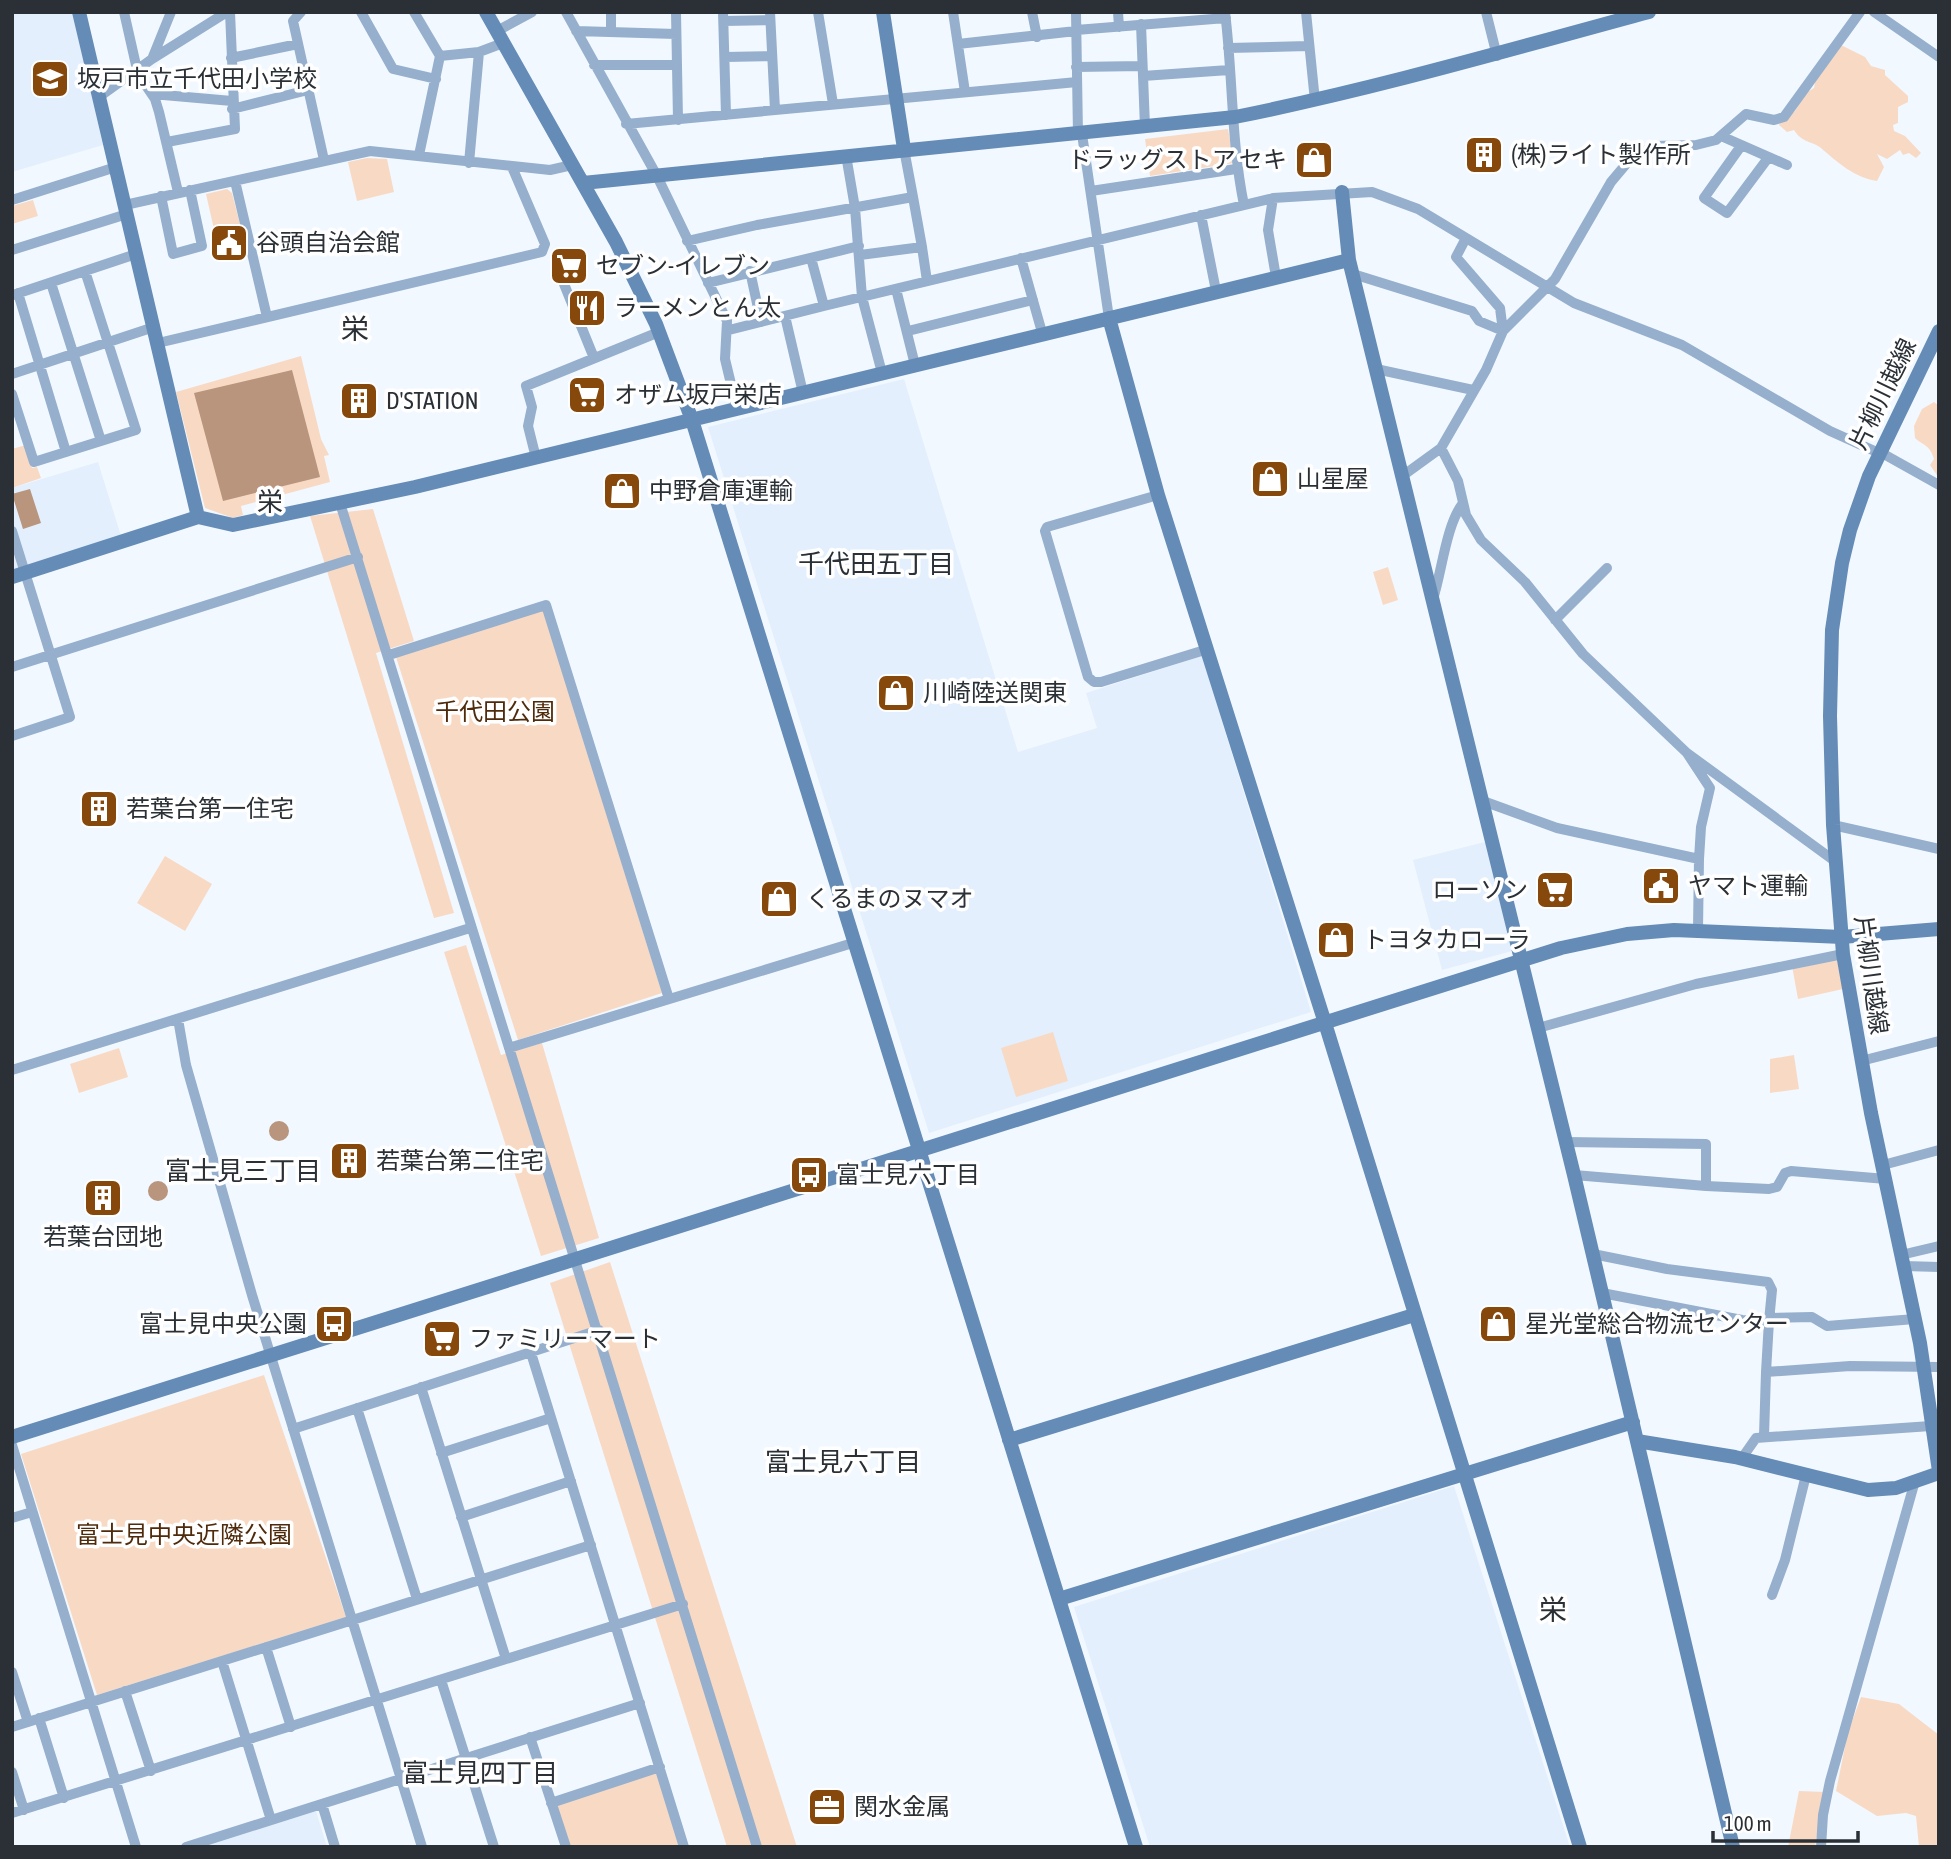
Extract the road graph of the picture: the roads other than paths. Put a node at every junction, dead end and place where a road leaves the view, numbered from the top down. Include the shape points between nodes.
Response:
1 (79, 12) edge
2 (124, 12) edge
3 (172, 12) edge
4 (228, 12) edge
5 (300, 12) edge
6 (361, 12) edge
7 (414, 12) edge
8 (486, 12) edge
9 (532, 12) edge
10 (566, 12) edge
11 (611, 12) edge
12 (676, 12) edge
13 (818, 12) edge
14 (883, 12) edge
15 (953, 12) edge
16 (1032, 12) edge
17 (1076, 12) edge
18 (1118, 12) edge
19 (1306, 12) edge
20 (1486, 12) edge
21 (1649, 12) edge
22 (1860, 12) edge
23 (1874, 12) edge
24 (1225, 15) edge
25 (770, 16) edge
26 (724, 17) edge
27 (1141, 24) junction
28 (1119, 27) junction
29 (576, 31) junction
30 (1076, 31) junction
31 (611, 32) junction
32 (676, 34) junction
33 (500, 37) junction
34 (1037, 37) junction
35 (298, 44) junction
36 (958, 44) junction
37 (1308, 46) junction
38 (1228, 48) junction
39 (479, 52) junction
40 (440, 56) junction
41 (771, 56) junction
42 (1497, 56) junction
43 (725, 57) junction
44 (1939, 57) edge
45 (231, 58) junction
46 (152, 59) junction
47 (594, 65) junction
48 (676, 65) junction
49 (1076, 67) junction
50 (137, 70) junction
51 (1229, 70) junction
52 (1142, 71) junction
53 (436, 79) junction
54 (1077, 82) junction
55 (308, 90) junction
56 (965, 92) junction
57 (152, 94) junction
58 (99, 97) junction
59 (896, 98) junction
60 (1315, 101) junction
61 (833, 104) junction
62 (232, 105) junction
63 (775, 110) junction
64 (726, 115) junction
65 (1235, 117) junction
66 (678, 120) junction
67 (626, 124) junction
68 (1145, 127) junction
69 (1080, 135) junction
70 (1721, 136) junction
71 (167, 142) junction
72 (1741, 146) junction
73 (904, 149) junction
74 (419, 155) junction
75 (846, 155) junction
76 (1768, 158) junction
77 (324, 160) junction
78 (469, 163) junction
79 (572, 165) junction
80 (1787, 165) dead end
81 (116, 167) junction
82 (512, 167) junction
83 (1236, 169) junction
84 (657, 176) junction
85 (235, 181) junction
86 (583, 183) junction
87 (190, 190) junction
88 (1091, 191) junction
89 (178, 192) junction
90 (1342, 192) junction
91 (161, 196) junction
92 (913, 197) junction
93 (1273, 198) junction
94 (12, 200) edge
95 (1244, 205) junction
96 (855, 208) junction
97 (126, 209) junction
98 (1201, 215) junction
99 (1466, 238) junction
100 (687, 241) junction
101 (1098, 241) junction
102 (922, 247) junction
103 (12, 250) edge
104 (859, 251) junction
105 (136, 254) junction
106 (811, 258) junction
107 (1021, 258) junction
108 (1351, 267) junction
109 (85, 271) junction
110 (750, 271) junction
111 (1276, 277) junction
112 (928, 281) junction
113 (51, 282) junction
114 (708, 283) junction
115 (564, 284) dead end
116 (1548, 286) junction
117 (896, 289) junction
118 (1216, 291) junction
119 (15, 294) edge
120 (862, 297) junction
121 (1034, 300) junction
122 (824, 306) junction
123 (785, 316) junction
124 (267, 317) junction
125 (1109, 318) junction
126 (761, 322) junction
127 (154, 327) junction
128 (729, 330) junction
129 (908, 331) junction
130 (1503, 331) junction
131 (1939, 331) edge
132 (659, 332) junction
133 (1043, 336) junction
134 (107, 343) junction
135 (158, 343) junction
136 (73, 354) junction
137 (594, 358) junction
138 (40, 365) junction
139 (915, 365) junction
140 (1376, 369) junction
141 (882, 373) junction
142 (12, 374) edge
143 (1473, 390) junction
144 (803, 393) junction
145 (12, 394) edge
146 (737, 409) junction
147 (692, 420) junction
148 (101, 441) junction
149 (1441, 448) junction
150 (66, 452) junction
151 (1880, 452) junction
152 (536, 458) junction
153 (1401, 477) junction
154 (1939, 485) edge
155 (1158, 495) junction
156 (340, 503) junction
157 (1463, 503) junction
158 (198, 517) junction
159 (12, 531) edge
160 (358, 557) junction
161 (1607, 568) dead end
162 (19, 575) edge
163 (1432, 602) junction
164 (1555, 620) junction
165 (1208, 649) junction
166 (51, 655) junction
167 (389, 655) junction
168 (12, 667) edge
169 (12, 736) edge
170 (1686, 753) junction
171 (1483, 801) junction
172 (1833, 825) junction
173 (1939, 849) edge
174 (1699, 859) junction
175 (1836, 862) junction
176 (470, 928) junction
177 (1939, 929) edge
178 (1698, 930) junction
179 (1842, 937) junction
180 (856, 942) junction
181 (1843, 954) junction
182 (1521, 961) junction
183 (669, 999) junction
184 (178, 1019) junction
185 (1325, 1023) junction
186 (1538, 1028) junction
187 (1939, 1041) edge
188 (509, 1048) junction
189 (1861, 1061) junction
190 (12, 1070) edge
191 (1566, 1142) junction
192 (920, 1150) junction
193 (1939, 1150) edge
194 (1884, 1172) junction
195 (1574, 1174) junction
196 (1706, 1186) junction
197 (1939, 1246) edge
198 (1593, 1254) junction
199 (578, 1261) junction
200 (1903, 1261) junction
201 (1939, 1267) edge
202 (1602, 1293) junction
203 (1415, 1315) junction
204 (1769, 1320) junction
205 (1915, 1320) junction
206 (599, 1331) junction
207 (531, 1353) junction
208 (270, 1356) junction
209 (1923, 1364) junction
210 (1939, 1367) edge
211 (1766, 1372) junction
212 (421, 1388) junction
213 (1934, 1407) edge
214 (357, 1408) junction
215 (551, 1418) junction
216 (1633, 1422) junction
217 (1931, 1426) junction
218 (293, 1429) junction
219 (1764, 1436) junction
220 (12, 1437) edge
221 (1009, 1440) junction
222 (1637, 1441) junction
223 (12, 1445) edge
224 (441, 1453) junction
225 (1742, 1458) junction
226 (1939, 1472) edge
227 (1464, 1474) junction
228 (1806, 1475) junction
229 (571, 1481) junction
230 (1915, 1481) junction
231 (33, 1512) junction
232 (461, 1517) junction
233 (12, 1518) edge
234 (591, 1545) junction
235 (480, 1579) junction
236 (1772, 1595) dead end
237 (417, 1599) junction
238 (1059, 1599) junction
239 (683, 1604) junction
240 (352, 1620) junction
241 (616, 1625) junction
242 (266, 1647) junction
243 (506, 1659) junction
244 (222, 1661) junction
245 (12, 1672) edge
246 (442, 1680) junction
247 (125, 1691) junction
248 (377, 1700) junction
249 (92, 1702) junction
250 (640, 1703) junction
251 (33, 1720) junction
252 (12, 1727) edge
253 (291, 1727) junction
254 (530, 1737) junction
255 (247, 1741) junction
256 (466, 1758) junction
257 (660, 1767) junction
258 (150, 1771) junction
259 (12, 1772) edge
260 (401, 1779) junction
261 (116, 1782) junction
262 (64, 1798) junction
263 (551, 1803) junction
264 (322, 1804) junction
265 (18, 1812) edge
266 (271, 1820) junction
267 (136, 1847) edge
268 (186, 1847) edge
269 (335, 1847) edge
270 (422, 1847) edge
271 (494, 1847) edge
272 (566, 1847) edge
273 (684, 1847) edge
274 (757, 1847) edge
275 (1136, 1847) edge
276 (1580, 1847) edge
277 (1733, 1847) edge
278 (1821, 1847) edge

1 - 58 street
2 - 50 street
3 - 46 street
4 - 45 street
4 - 46 street
5 - 35 street via 293,21
6 - 53 street via 393,69
7 - 40 street
8 - 33 street
9 - 33 street
10 - 29 street
11 - 31 street
12 - 32 street
13 - 61 street
14 - 59 street
15 - 36 street
16 - 34 street
17 - 30 street
18 - 28 street
19 - 37 street
20 - 42 street
21 - 42 street
22 - 70 street via 1784,117 1774,120 1746,114
23 - 44 street
24 - 27 street
24 - 38 street
25 - 26 street
25 - 41 street
26 - 43 street
27 - 28 street
27 - 52 street
28 - 30 street
29 - 31 street
29 - 47 street
30 - 34 street
30 - 49 street
31 - 32 street
32 - 48 street
33 - 39 street
33 - 79 street
34 - 36 street
35 - 45 street
35 - 55 street
36 - 56 street
37 - 38 street
37 - 60 street
38 - 51 street
39 - 40 street
39 - 78 street
40 - 53 street
41 - 43 street
41 - 63 street
42 - 60 street
43 - 64 street
45 - 62 street
46 - 50 street
47 - 48 street
47 - 67 street
48 - 66 street
49 - 52 street
49 - 54 street
50 - 57 street
50 - 58 street
51 - 52 street
51 - 65 street
52 - 68 street
53 - 74 street
54 - 56 street
54 - 69 street
55 - 62 street
55 - 77 street
56 - 59 street
57 - 62 street
57 - 71 street
58 - 81 street
59 - 61 street
59 - 73 street
60 - 65 street
61 - 63 street
62 - 71 street via 235,129
63 - 64 street
64 - 66 street
65 - 68 street
65 - 83 street
66 - 67 street
67 - 84 street
68 - 69 street
69 - 73 street
69 - 88 street
70 - 72 street
70 - 116 street via 1707,143 1653,146 1639,152 1612,182
71 - 89 street
72 - 76 street
72 - 76 street via 1704,198 1727,213
73 - 75 street
73 - 92 street
74 - 77 street via 370,151
74 - 78 street
75 - 84 street
75 - 96 street
76 - 80 street
77 - 85 street
78 - 82 street
79 - 82 street via 550,170
79 - 86 street
81 - 94 street
81 - 97 street
82 - 124 street via 545,244 541,252
83 - 88 street
83 - 95 street
84 - 86 street
84 - 100 street
85 - 87 street
85 - 124 street
86 - 132 street
87 - 89 street
87 - 91 street via 202,246 173,254
88 - 101 street
89 - 91 street
90 - 93 street
90 - 99 street via 1372,192 1399,201
90 - 108 street
91 - 97 street
92 - 96 street
92 - 102 street
93 - 95 street
93 - 111 street via 1268,230
95 - 98 street
96 - 100 street
96 - 104 street
97 - 103 street
97 - 105 street
98 - 101 street
98 - 118 street
99 - 116 street
99 - 130 street via 1456,257 1500,308
100 - 114 street
101 - 107 street
101 - 125 street
102 - 104 street
102 - 112 street
104 - 106 street
104 - 120 street
105 - 109 street
105 - 127 street
106 - 110 street
106 - 122 street
107 - 112 street
107 - 121 street
108 - 111 street
108 - 130 street via 1472,311 1479,321
108 - 140 street
109 - 113 street
109 - 134 street
110 - 114 street
110 - 126 street
111 - 118 street
112 - 117 street
113 - 119 street
113 - 136 street
114 - 128 street
115 - 137 street
116 - 130 street
116 - 151 street via 1574,303 1682,345 1830,430
117 - 120 street
117 - 129 street
118 - 125 street
119 - 138 street
120 - 122 street
120 - 141 street
121 - 129 street
121 - 133 street
122 - 123 street
123 - 126 street
123 - 144 street
124 - 135 street
125 - 133 street
125 - 155 street
126 - 128 street
127 - 134 street
127 - 135 street
128 - 146 street via 725,359
129 - 139 street
130 - 143 street
131 - 151 street, 片柳川越線
132 - 137 street
132 - 147 street
133 - 139 street
134 - 136 street
134 - 148 street via 136,430
135 - 158 street
136 - 138 street
136 - 148 street
137 - 152 street via 526,386 532,407 528,426
138 - 142 street
138 - 150 street
139 - 141 street
140 - 143 street
140 - 153 street
141 - 144 street
143 - 149 street
144 - 146 street
145 - 150 street via 34,462
146 - 147 street
147 - 152 street
147 - 180 street
148 - 150 street
149 - 153 street
149 - 157 street via 1458,481
151 - 154 street
151 - 172 street, 片柳川越線 via 1850,530 1832,630
152 - 156 street
153 - 163 street
155 - 165 street
155 - 165 street via 1045,531 1086,672 1090,681 1101,682
156 - 158 street via 233,525
156 - 160 street
157 - 163 street via 1453,516
157 - 164 street via 1481,540 1525,582
158 - 162 street
159 - 162 street
160 - 166 street
160 - 167 street
161 - 164 street
162 - 166 street
163 - 171 street
164 - 170 street via 1583,654
165 - 185 street
166 - 168 street
166 - 169 street via 70,717
167 - 176 street
167 - 183 street via 545,604
170 - 174 street via 1710,788
170 - 175 street
171 - 174 street via 1558,828
171 - 182 street
172 - 173 street
172 - 175 street, 片柳川越線
174 - 178 street
175 - 179 street, 片柳川越線
176 - 184 street
176 - 188 street
177 - 179 street
178 - 179 street
178 - 182 street via 1599,939
179 - 181 street, 片柳川越線
180 - 183 street
180 - 192 street
181 - 186 street via 1696,984
181 - 189 street, 片柳川越線
182 - 185 street
182 - 186 street
183 - 188 street
184 - 190 street
184 - 208 street via 186,1065
185 - 192 street
185 - 203 street
186 - 191 street
187 - 189 street
188 - 199 street
189 - 194 street, 片柳川越線
191 - 195 street
191 - 196 street via 1706,1144
192 - 199 street
192 - 221 street
193 - 194 street
194 - 196 street via 1791,1171 1777,1187 1769,1189
194 - 200 street, 片柳川越線
195 - 196 street
195 - 198 street
197 - 200 street
198 - 202 street
198 - 204 street via 1768,1282 1772,1290
199 - 206 street
199 - 208 street
200 - 201 street
200 - 205 street, 片柳川越線
202 - 204 street via 1742,1320
202 - 216 street
203 - 221 street
203 - 227 street
204 - 205 street via 1812,1317 1827,1326
204 - 211 street
205 - 209 street, 片柳川越線
206 - 207 street
206 - 239 street
207 - 212 street
207 - 215 street
208 - 218 street
208 - 220 street
209 - 210 street
209 - 211 street
209 - 213 street, 片柳川越線
211 - 219 street
212 - 214 street
212 - 224 street
213 - 217 street, 片柳川越線
214 - 218 street
214 - 237 street
215 - 224 street
215 - 229 street
216 - 222 street
216 - 227 street
217 - 219 street via 1792,1438
217 - 226 street, 片柳川越線
218 - 240 street
219 - 225 street via 1756,1438
221 - 238 street
222 - 225 street
222 - 277 street
223 - 231 street
224 - 232 street
225 - 228 street
226 - 230 street
227 - 238 street
227 - 276 street
228 - 230 street via 1868,1490
228 - 236 street
229 - 232 street
229 - 234 street
230 - 278 street via 1830,1781
231 - 233 street
231 - 249 street
232 - 235 street
234 - 235 street
234 - 241 street
235 - 237 street
235 - 243 street
237 - 240 street
238 - 275 street
239 - 241 street
239 - 274 street
240 - 242 street
240 - 248 street
241 - 243 street
241 - 250 street
242 - 244 street
242 - 253 street
243 - 246 street
244 - 247 street
244 - 255 street
245 - 251 street
246 - 248 street
246 - 256 street
247 - 249 street
247 - 258 street
248 - 253 street
248 - 260 street
249 - 251 street
249 - 261 street
250 - 254 street
250 - 257 street
251 - 252 street
251 - 262 street
253 - 255 street
254 - 256 street
254 - 263 street
255 - 258 street
255 - 266 street
256 - 260 street
256 - 271 street
257 - 263 street
257 - 273 street
258 - 261 street
259 - 265 street
260 - 264 street
260 - 270 street
261 - 262 street
261 - 267 street
262 - 265 street
263 - 272 street
264 - 266 street
264 - 269 street
266 - 268 street

